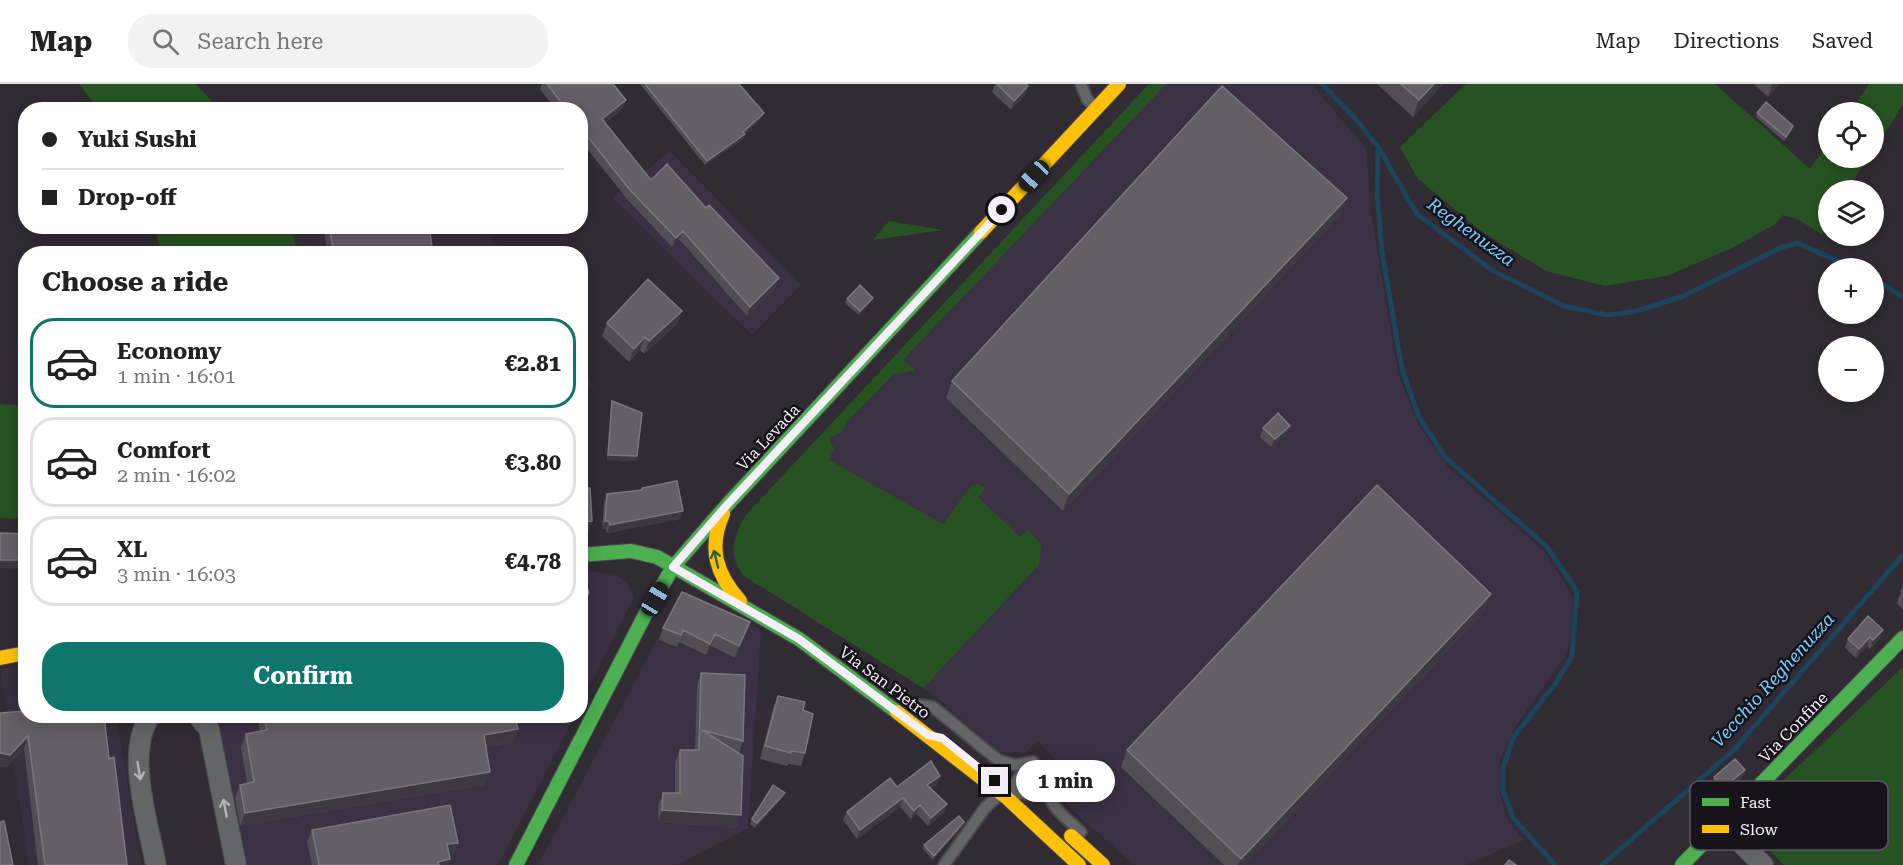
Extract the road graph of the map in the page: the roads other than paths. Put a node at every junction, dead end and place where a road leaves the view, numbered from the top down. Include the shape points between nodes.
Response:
1 (1081, 84) edge
2 (1119, 84) edge
3 (1096, 109) junction
4 (727, 505) junction
5 (588, 554) edge
6 (673, 567) junction
7 (745, 607) junction
8 (1903, 638) edge
9 (799, 639) junction
10 (18, 655) edge
11 (0, 658) edge
12 (871, 675) dead end
13 (915, 702) joint
14 (145, 723) edge
15 (204, 723) edge
16 (1764, 781) edge
17 (1013, 791) junction
18 (1697, 850) edge
19 (1748, 850) edge
20 (156, 865) edge
21 (236, 865) edge
22 (516, 865) edge
23 (944, 865) edge
24 (1080, 865) edge
25 (1104, 865) edge
26 (1682, 865) edge
27 (1763, 865) edge

1 - 3 lane
2 - 3 street, Via Levada
3 - 4 street, Via Levada
4 - 6 street, Via Levada
7 -> 4 street, Via San Pietro via 722,579 713,546 714,531
5 - 6 street, Via San Pietro via 631,551 657,557
6 - 7 street, Via San Pietro
6 - 22 street, Via Levada
7 - 9 street, Via San Pietro
8 - 16 street, Via Confine
9 - 12 street
9 - 17 street, Via San Pietro via 928,735
10 - 11 street
13 - 17 street
13 - 17 lane via 933,707 998,760 1015,765 1033,762
14 -> 20 street via 138,760
21 -> 15 street via 209,729
17 - 23 lane via 985,808
17 - 24 street, Via San Pietro
17 - 25 street
17 - 25 lane via 1048,773 1046,790 1052,804 1101,852
18 - 26 street, Via Confine
19 - 27 street

